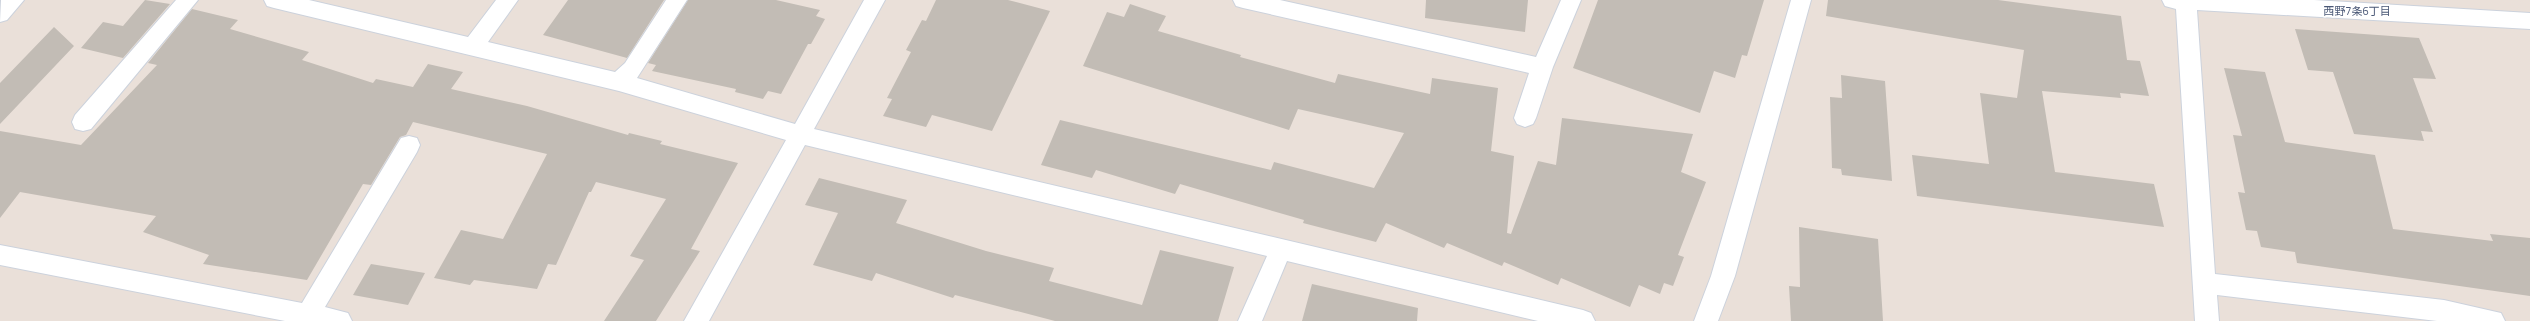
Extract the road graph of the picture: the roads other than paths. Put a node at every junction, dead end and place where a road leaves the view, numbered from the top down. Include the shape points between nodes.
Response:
1 (14, 0) edge
2 (188, 0) edge
3 (274, 0) edge
4 (508, 0) edge
5 (677, 0) edge
6 (875, 0) edge
7 (1243, 0) edge
8 (1571, 0) edge
9 (1801, 0) edge
10 (2179, 1) edge
11 (2458, 9) edge
12 (0, 14) edge
13 (2530, 21) edge
14 (472, 48) junction
15 (1542, 66) junction
16 (619, 82) junction
17 (1525, 118) dead end
18 (83, 122) dead end
19 (801, 135) junction
20 (409, 145) dead end
21 (1281, 249) junction
22 (0, 255) edge
23 (2204, 283) junction
24 (308, 315) junction
25 (2444, 316) edge
26 (340, 321) edge
27 (696, 321) edge
28 (1250, 321) edge
29 (1583, 321) edge
30 (1706, 321) edge
31 (2207, 321) edge
32 (2493, 321) edge

1 - 12 street
2 - 18 street
3 - 14 street
4 - 14 street
5 - 16 street via 632,69
6 - 19 street
7 - 15 street
8 - 15 street
9 - 30 street via 1723,276
10 - 11 street
10 - 23 street
11 - 13 street
14 - 16 street
15 - 17 street
16 - 19 street
19 - 21 street
19 - 27 street
20 - 24 street
21 - 28 street
21 - 29 street
22 - 24 street
23 - 25 street
23 - 31 street
24 - 26 street
25 - 32 street

